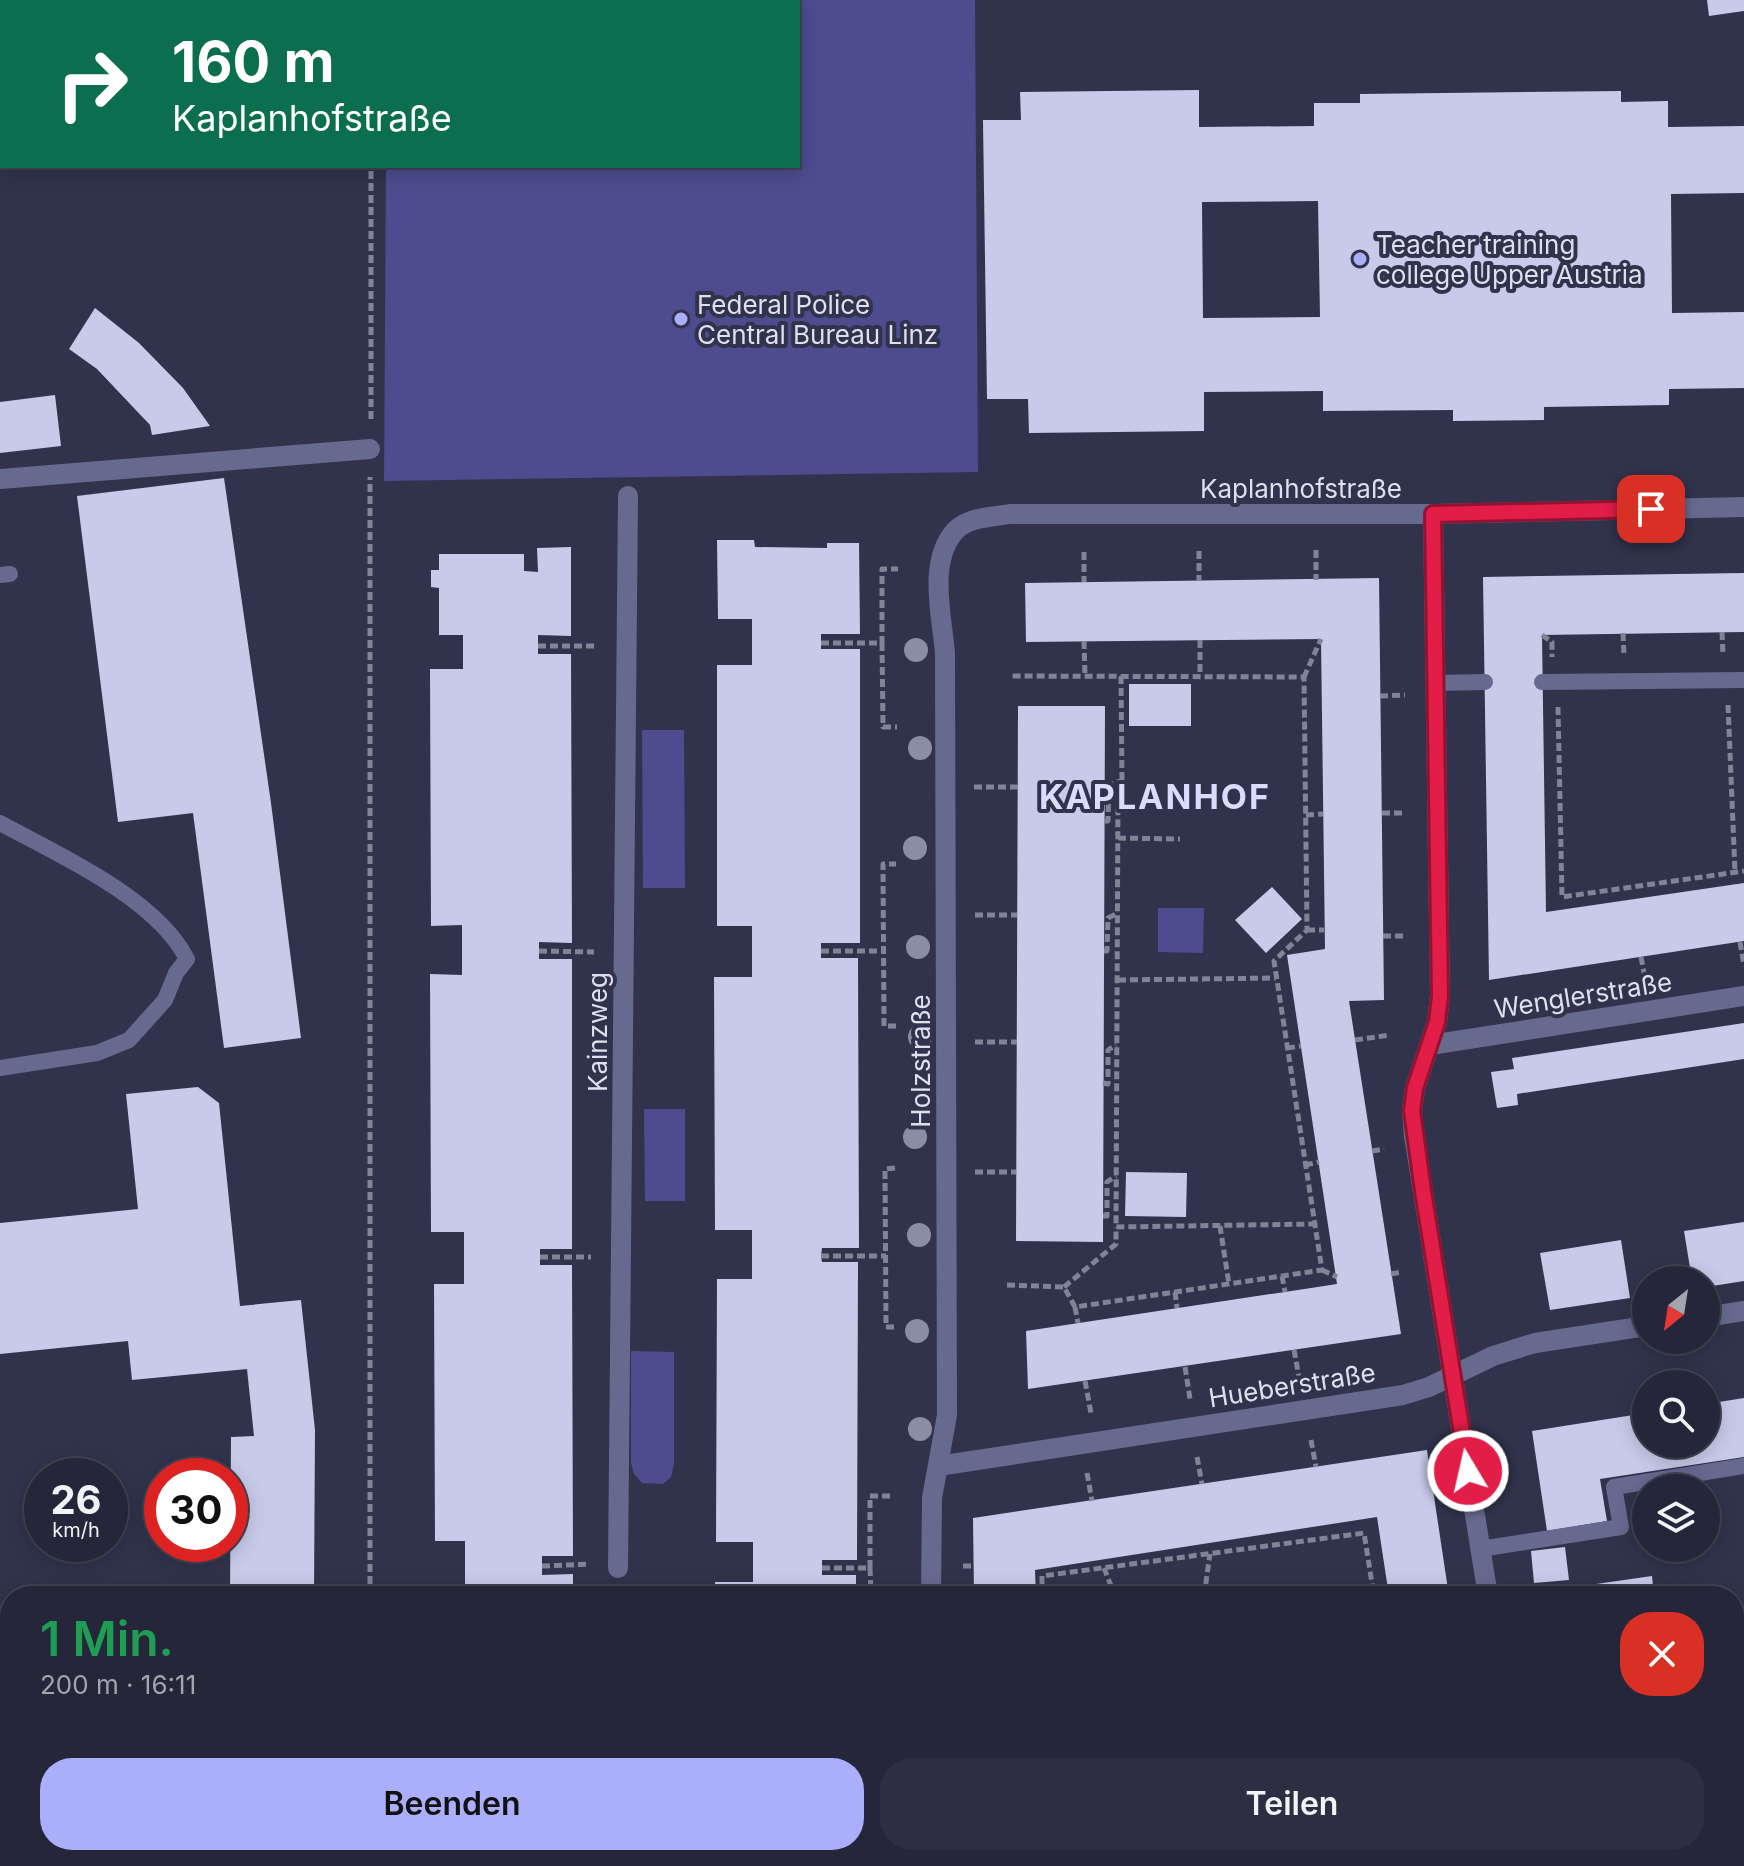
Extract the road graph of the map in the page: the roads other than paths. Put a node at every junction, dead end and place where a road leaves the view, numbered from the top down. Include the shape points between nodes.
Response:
1 (370, 449) road end
2 (0, 479) edge
3 (628, 496) dead end
4 (1744, 507) edge
5 (1433, 514) junction
6 (957, 530) joint
7 (1735, 680) edge
8 (1485, 682) dead end
9 (1550, 682) road end
10 (1436, 683) junction
11 (0, 823) edge
12 (1744, 996) edge
13 (1430, 1045) junction
14 (0, 1068) edge
15 (1744, 1311) edge
16 (1720, 1315) edge
17 (1632, 1328) edge
18 (1452, 1377) junction
19 (938, 1466) junction
20 (1744, 1466) edge
21 (1480, 1549) junction
22 (618, 1566) road end
23 (931, 1586) edge
24 (1486, 1586) edge

1 - 2 street
3 - 22 street, Kainzweg
4 - 5 street, Kaplanhofstraße
5 - 6 street, Kaplanhofstraße via 1010,514 978,519
5 - 10 street
6 - 19 street, Holzstraße via 943,551 939,580 945,653 947,1415
7 - 9 lane
8 - 10 lane
10 - 13 street via 1440,996
11 - 14 lane via 88,870 146,910 178,942 187,959 165,1000 129,1040 97,1053
12 - 13 street, Wenglerstraße
13 - 18 street via 1412,1111
15 - 16 street
17 - 18 street, Hueberstraße via 1535,1343
18 - 19 street, Hueberstraße via 1403,1395
18 - 21 street
19 - 23 street, Holzstraße via 932,1498
20 - 21 lane via 1614,1487 1621,1527
21 - 24 street

